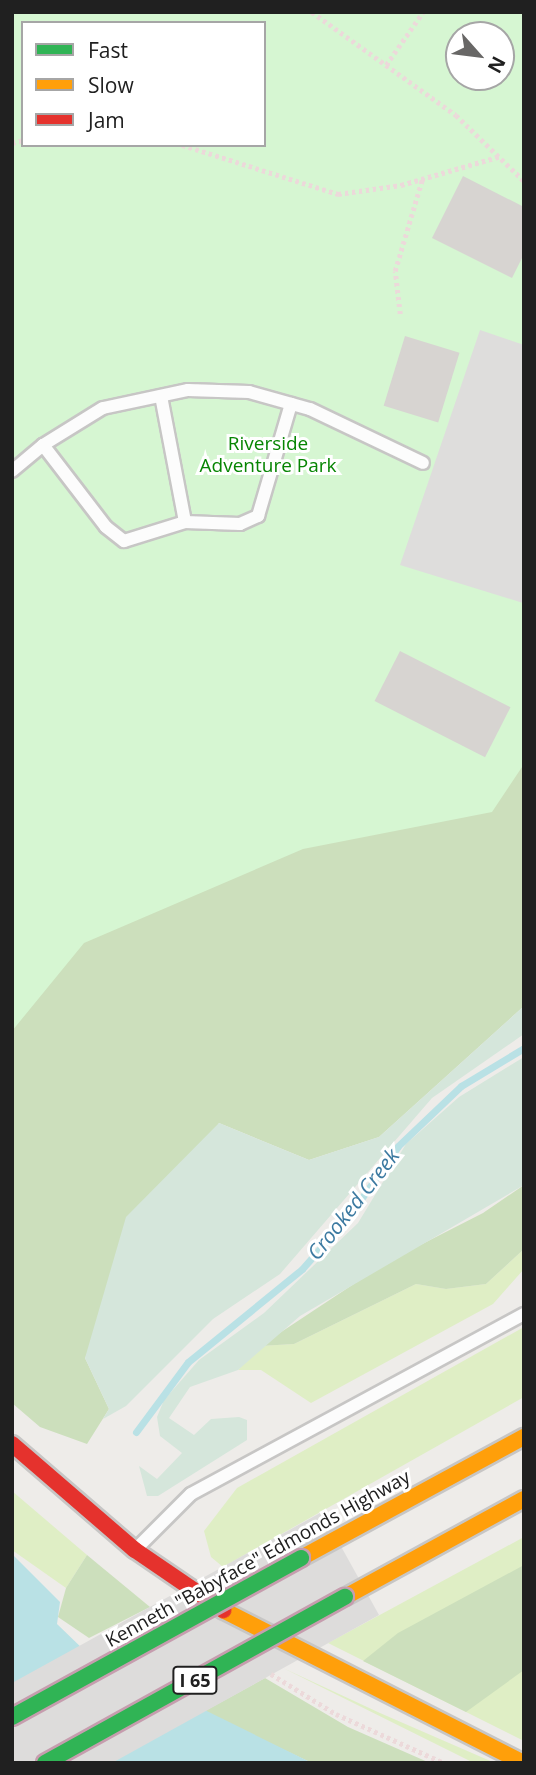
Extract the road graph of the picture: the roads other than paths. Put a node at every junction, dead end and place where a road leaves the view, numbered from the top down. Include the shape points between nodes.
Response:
1 (161, 396) junction
2 (290, 404) junction
3 (43, 445) junction
4 (423, 463) dead end
5 (12, 471) edge
6 (186, 522) junction
7 (524, 1314) edge
8 (524, 1437) edge
9 (12, 1444) edge
10 (524, 1499) edge
11 (135, 1550) junction
12 (12, 1717) edge
13 (45, 1763) edge
14 (523, 1763) edge

1 - 2 lane via 188,390 249,392
1 - 3 lane via 103,408
1 - 6 lane
2 - 4 lane
2 - 6 lane via 258,516 240,524
3 - 5 lane
3 - 6 lane via 124,541
7 - 11 lane via 191,1494
8 - 12 main road, Kenneth "Babyface" Edmonds Highway, bridge
9 - 11 main road
10 - 13 main road, I 65, bridge
11 - 14 main road via 273,1641

